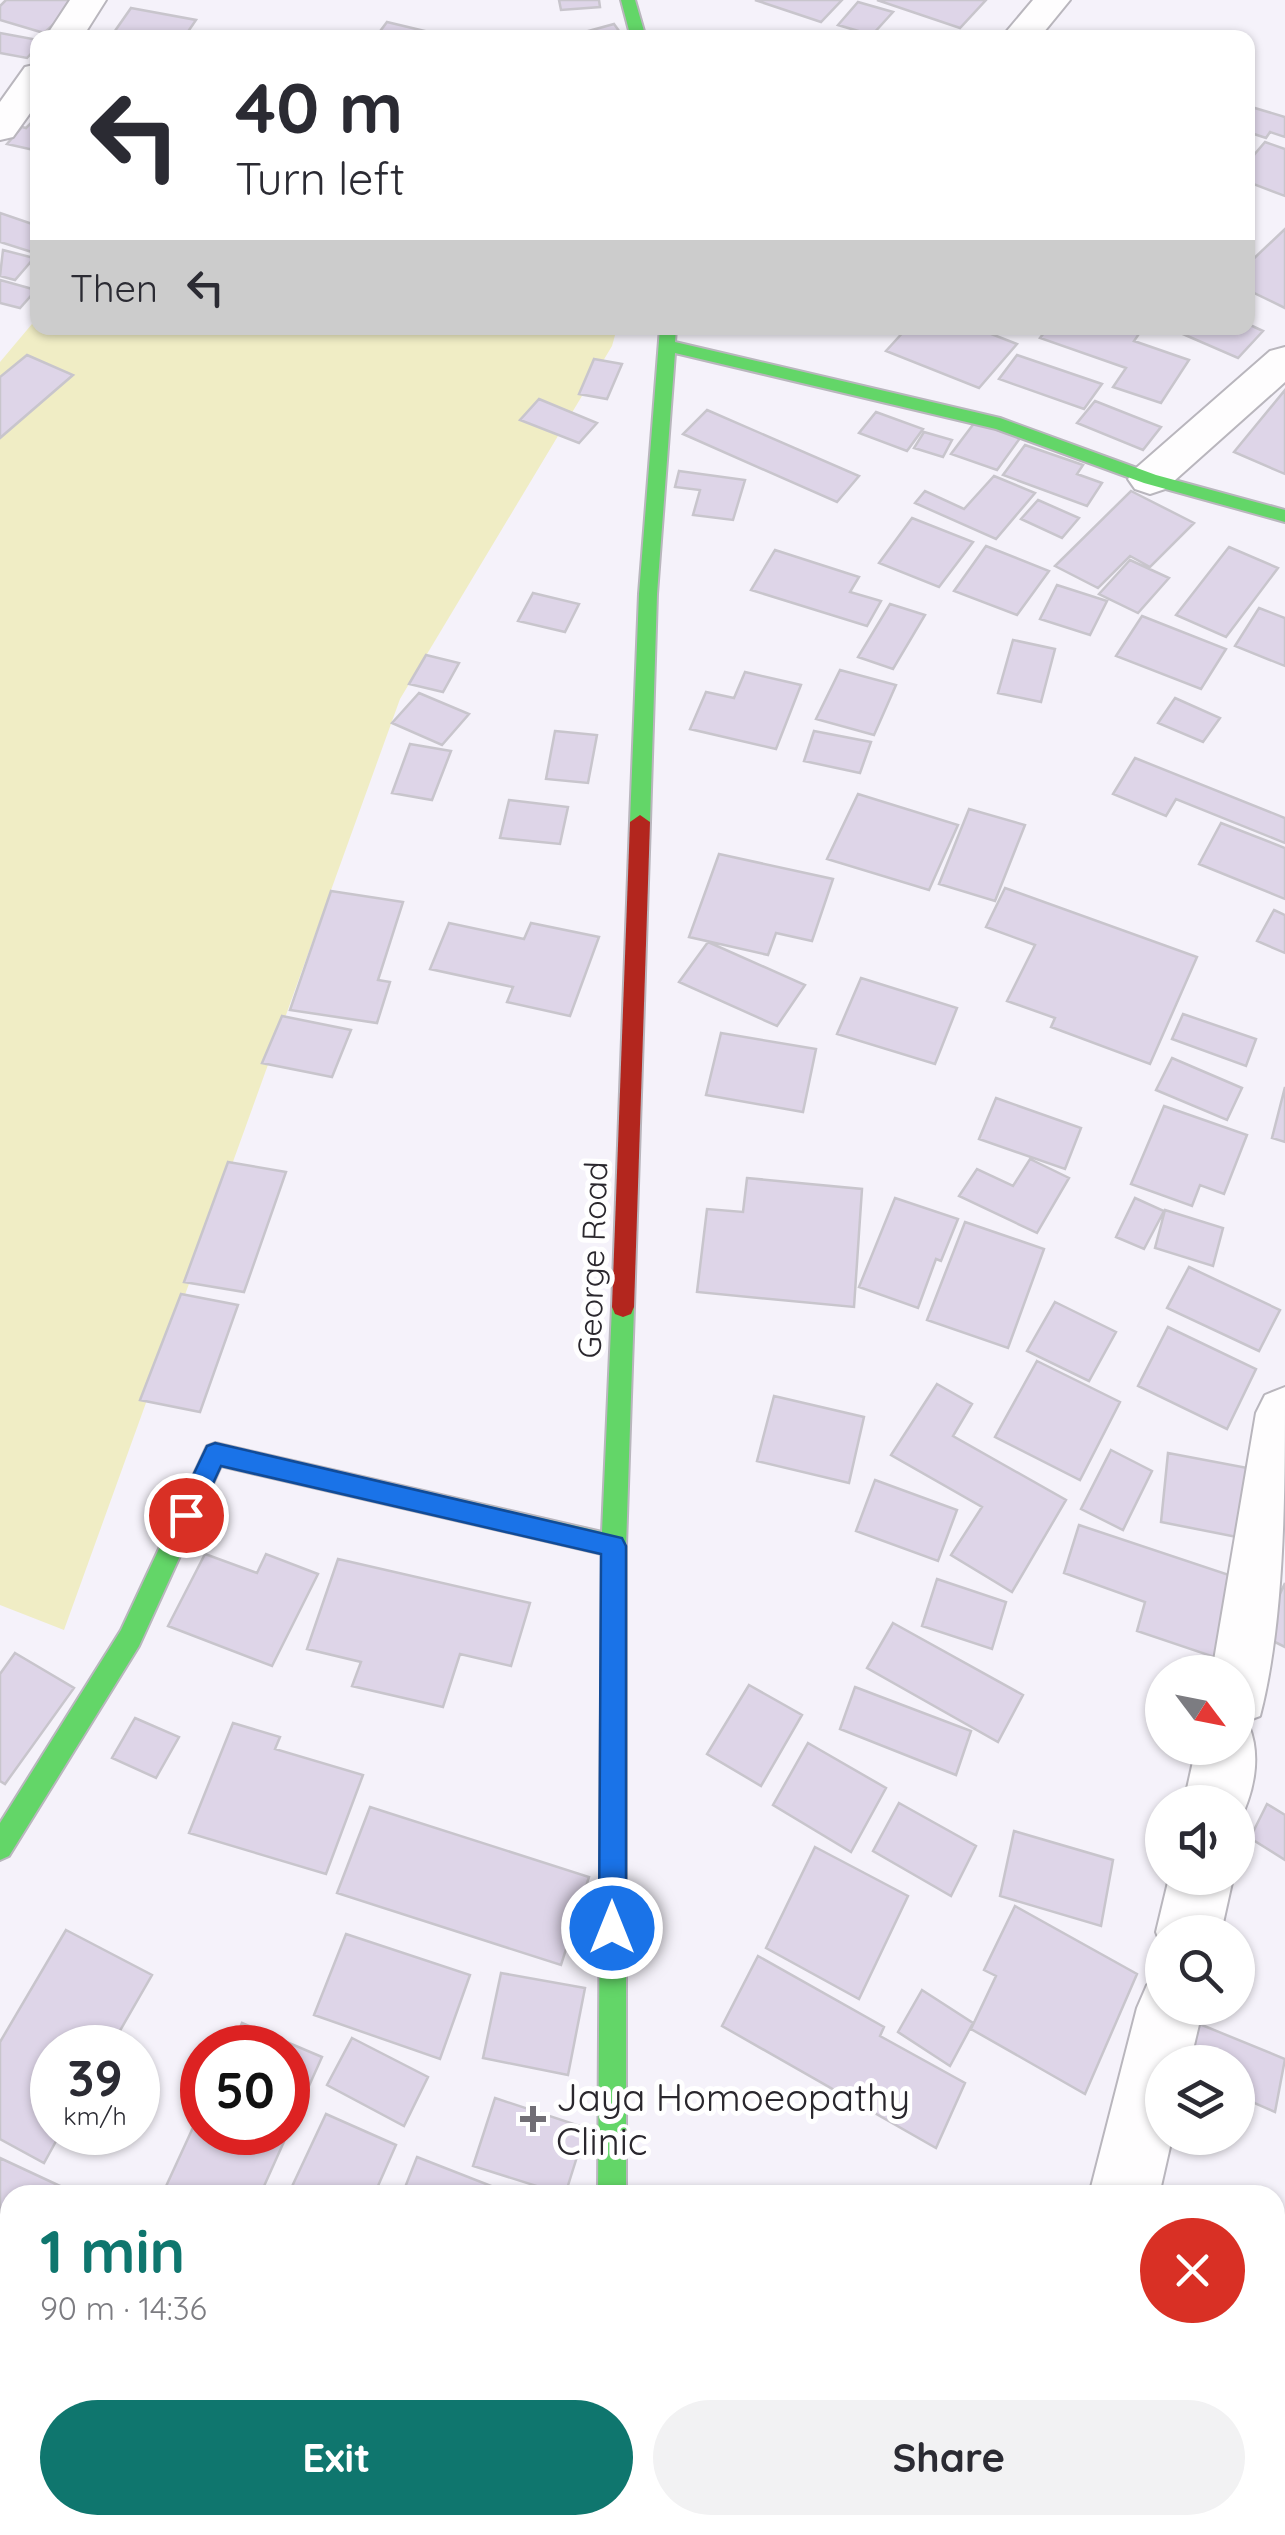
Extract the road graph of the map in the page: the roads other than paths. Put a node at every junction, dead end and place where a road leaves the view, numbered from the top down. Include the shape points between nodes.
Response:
1 (88, 0) edge
2 (628, 0) edge
3 (1052, 0) edge
4 (68, 30) edge
5 (637, 30) edge
6 (1026, 30) edge
7 (30, 86) edge
8 (0, 130) edge
9 (668, 337) edge
10 (1285, 360) edge
11 (1150, 479) junction
12 (1285, 516) edge
13 (1285, 1412) edge
14 (614, 1546) junction
15 (1246, 1655) edge
16 (0, 1846) edge
17 (1166, 2025) edge
18 (612, 2185) edge
19 (1126, 2185) edge

1 - 4 street
2 - 5 main road
3 - 6 street
7 - 8 street
9 - 11 main road via 1000,424
9 - 14 main road, George Road via 648,594
10 - 11 street
11 - 12 main road
13 - 15 street
14 - 16 main road via 215,1454 130,1638
14 - 18 main road, George Road
17 - 19 street

